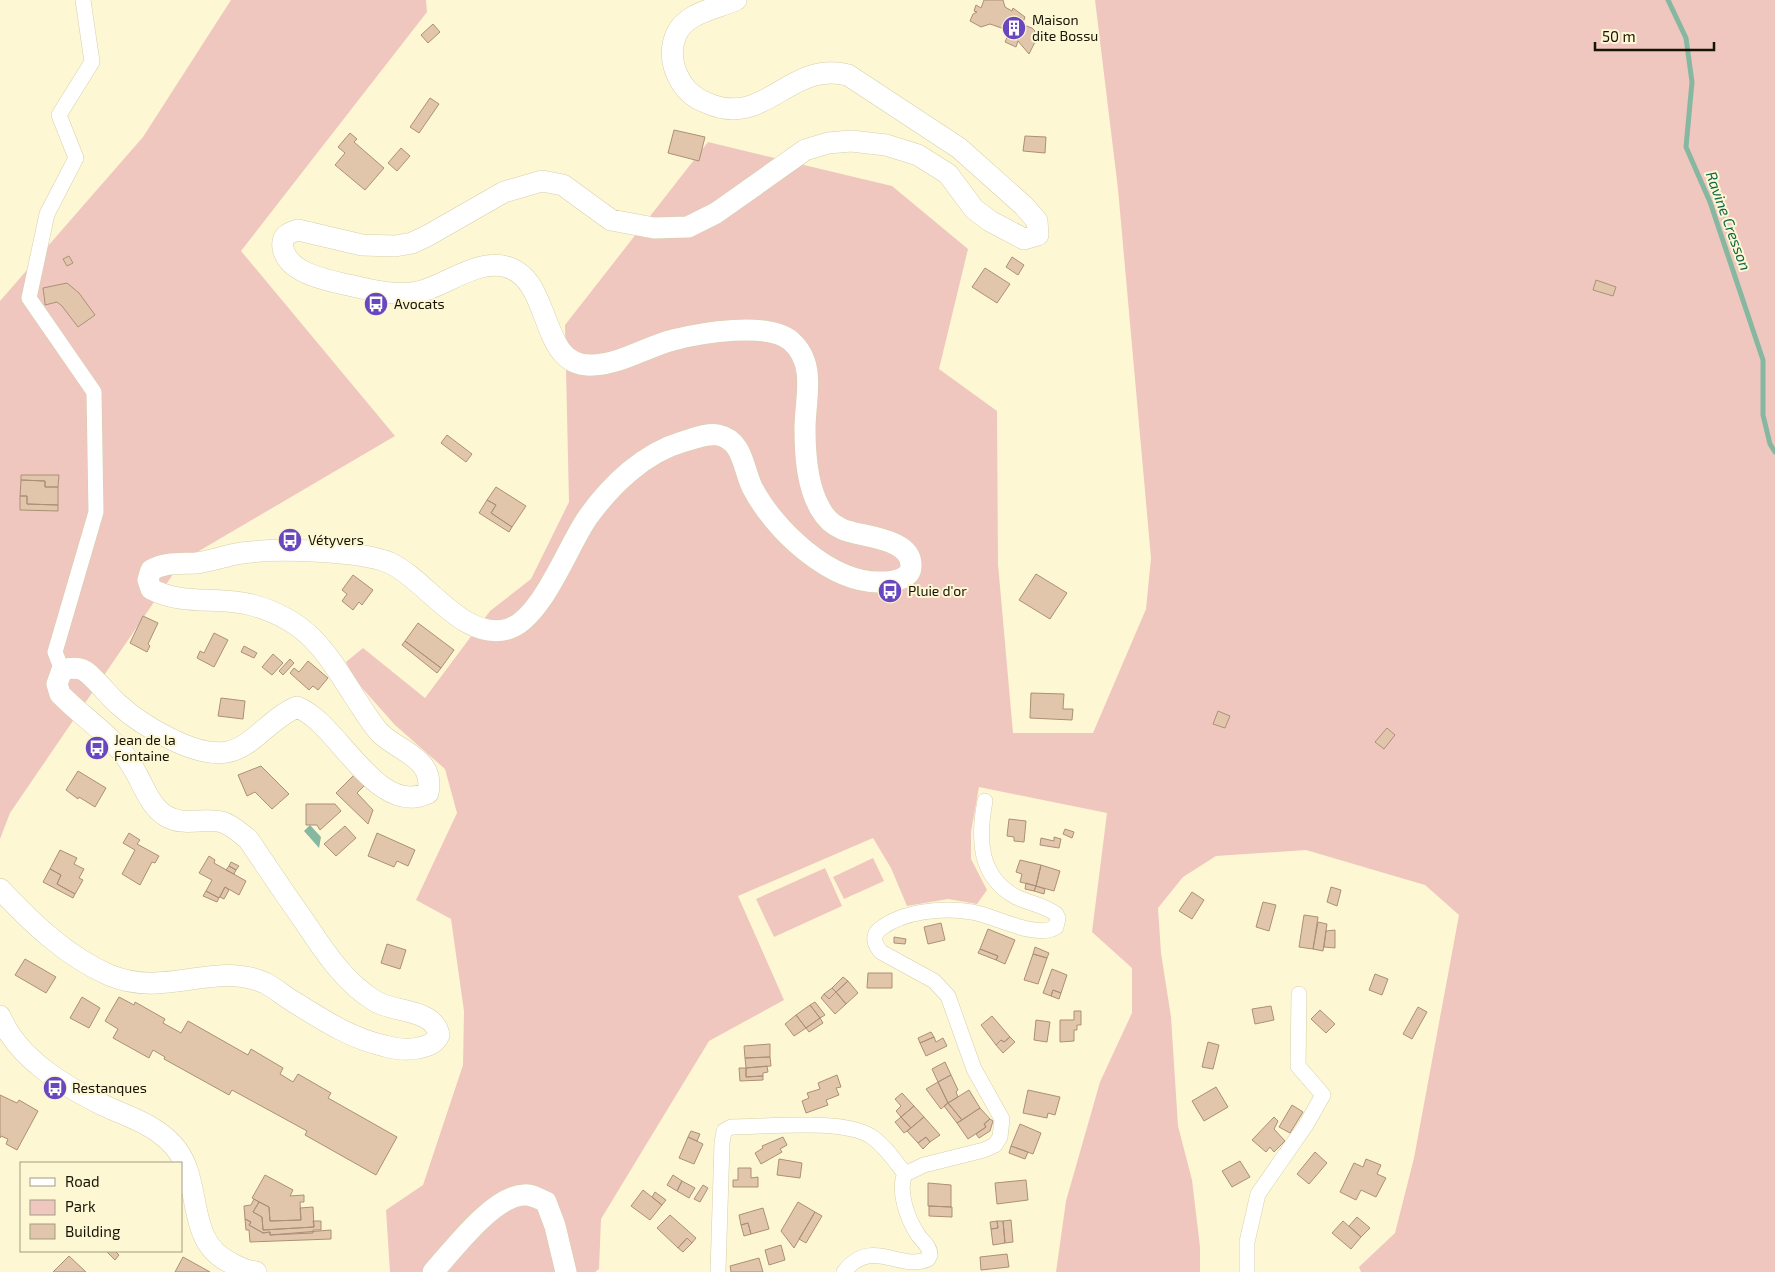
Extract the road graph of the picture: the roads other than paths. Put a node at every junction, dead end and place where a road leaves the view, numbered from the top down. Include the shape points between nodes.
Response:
1 (83, 0) edge
2 (736, 0) edge
3 (62, 670) junction
4 (985, 801) dead end
5 (0, 889) edge
6 (1299, 994) dead end
7 (0, 1016) edge
8 (905, 1174) junction
9 (256, 1272) edge
10 (433, 1272) edge
11 (566, 1272) edge
12 (718, 1272) edge
13 (844, 1272) edge
14 (1247, 1272) edge

1 - 3 street via 92,62 59,115 76,158 47,214 30,298 94,392 96,512 56,652
2 - 3 main road via 688,20 678,29 671,54 673,70 684,88 699,100 715,107 747,109 809,75 835,72 848,75 959,148 1024,206 1037,221 1038,235 1024,239 990,221 974,209 948,174 918,154 886,145 850,141 805,150 716,213 688,227 654,228 611,220 563,185 542,181 504,192 412,243 379,247 298,230 283,240 285,255 291,264 325,279 374,291 401,293 419,292 485,266 502,265 510,268 536,292 556,346 580,365 596,366 672,340 722,332 764,330 784,335 806,360 805,430 810,482 817,504 838,528 887,540 904,551 911,567 904,578 862,581 842,575 814,558 761,502 732,441 712,434 670,446 626,474 588,516 525,621 501,631 484,630 467,622 393,564 368,556 247,552 199,562 160,565 151,570 148,580 151,589 165,596 252,605 285,618 313,637 380,732 422,763 429,773 428,793 411,798 390,792 360,766 309,711 297,706 268,724 244,746 216,754 200,752 184,746 120,706 85,671
3 - 5 main road via 57,684 60,694 117,745 154,806 176,821 222,822 248,839 326,954 344,974 375,1001 390,1009 427,1018 438,1028 439,1035 430,1045 411,1050 360,1040 266,984 246,977 225,975 159,985 125,981 67,951 26,918
4 - 8 street via 981,846 987,867 998,884 1050,910 1056,914 1058,923 1052,931 1032,930 974,912 952,910 911,915 890,922 878,931 874,938 881,952 934,981 948,996 974,1069 1002,1119 1000,1137 994,1145 924,1165
6 - 14 street via 1298,1066 1323,1095 1258,1194 1247,1242
7 - 9 main road via 9,1035 26,1056 82,1093 164,1135 181,1157 193,1187 203,1236 211,1250 222,1260
8 - 12 street via 882,1146 862,1131 836,1126 730,1127 724,1131 722,1143
8 - 13 street via 901,1189 915,1229 930,1248 930,1255 924,1261 911,1264 866,1256
10 - 11 main road via 489,1212 523,1194 546,1202

